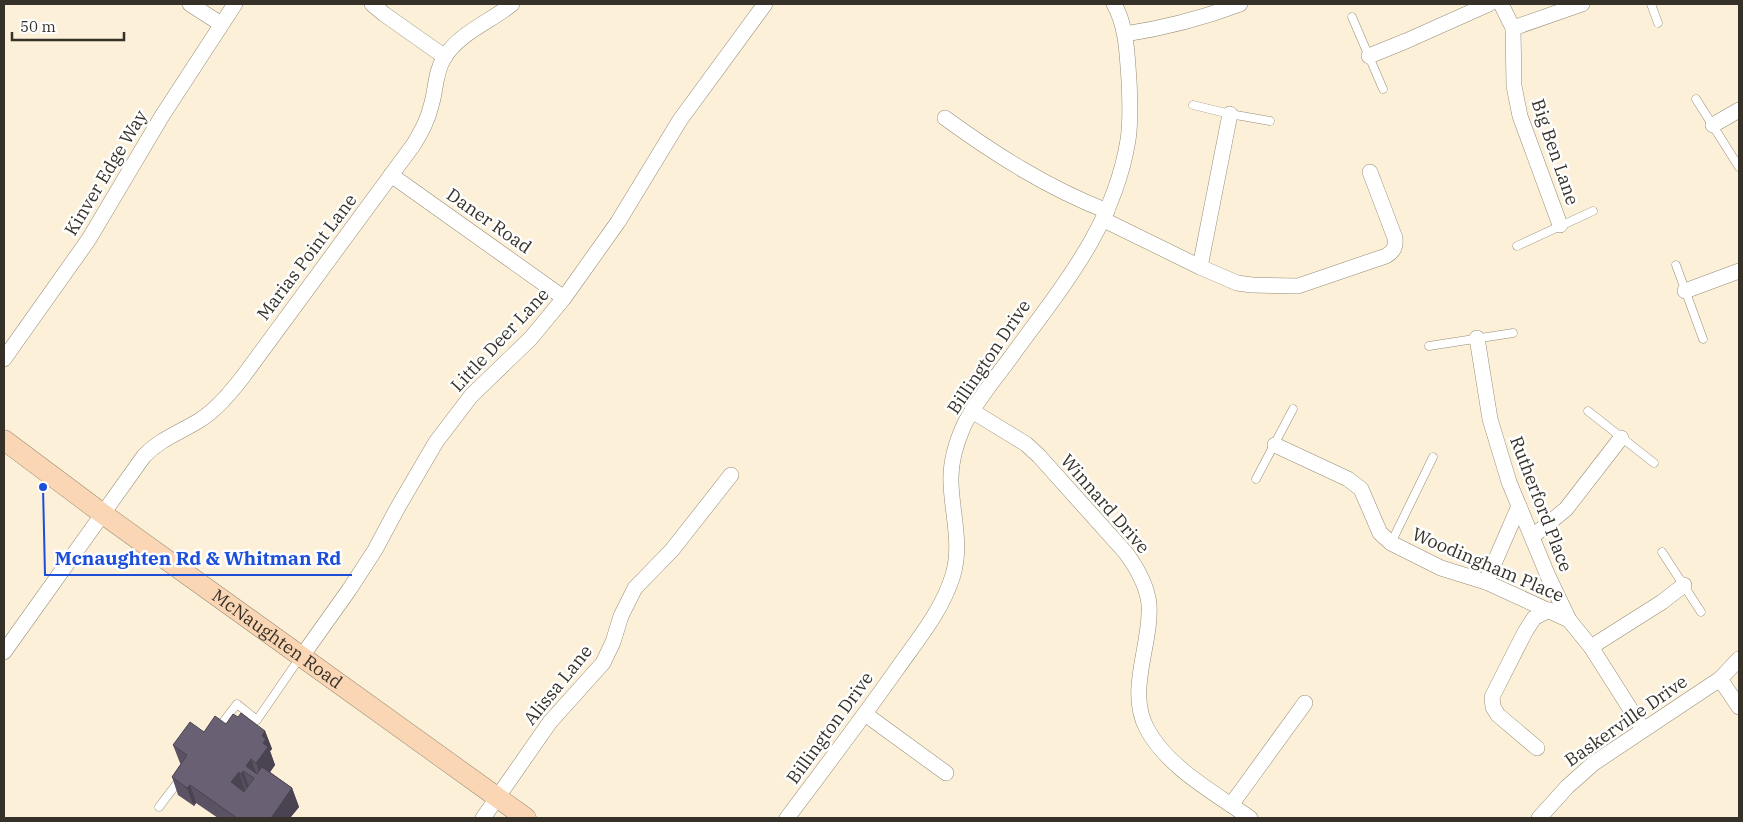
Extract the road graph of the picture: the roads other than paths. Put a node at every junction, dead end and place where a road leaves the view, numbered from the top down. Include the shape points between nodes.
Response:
1 (190, 4) edge
2 (235, 4) edge
3 (372, 4) edge
4 (512, 4) edge
5 (765, 4) edge
6 (1114, 4) edge
7 (1240, 4) edge
8 (1489, 4) edge
9 (1501, 4) edge
10 (1582, 4) edge
11 (1651, 4) edge
12 (1352, 17) dead end
13 (1658, 22) dead end
14 (221, 24) junction
15 (1512, 28) junction
16 (1125, 34) junction
17 (1369, 56) junction
18 (444, 57) junction
19 (1384, 89) dead end
20 (1696, 99) dead end
21 (1193, 105) dead end
22 (1739, 110) edge
23 (1230, 114) junction
24 (945, 118) dead end
25 (1270, 121) dead end
26 (1713, 125) junction
27 (1739, 167) edge
28 (1370, 172) dead end
29 (391, 175) junction
30 (1593, 211) dead end
31 (1105, 215) junction
32 (1560, 225) junction
33 (1517, 246) dead end
34 (1676, 265) dead end
35 (1200, 268) junction
36 (1739, 271) edge
37 (1685, 291) junction
38 (564, 298) junction
39 (1513, 332) dead end
40 (1477, 338) junction
41 (1702, 339) dead end
42 (1429, 346) dead end
43 (4, 359) edge
44 (1293, 409) dead end
45 (972, 411) junction
46 (1588, 411) dead end
47 (1621, 438) junction
48 (4, 440) edge
49 (1275, 445) junction
50 (1433, 457) dead end
51 (1654, 463) dead end
52 (731, 475) dead end
53 (1256, 479) dead end
54 (1520, 506) junction
55 (103, 514) junction
56 (1532, 536) junction
57 (1391, 543) junction
58 (1662, 552) dead end
59 (1486, 582) junction
60 (1684, 585) junction
61 (1549, 610) junction
62 (1701, 612) dead end
63 (1569, 620) junction
64 (1591, 647) junction
65 (4, 652) edge
66 (302, 656) junction
67 (1739, 660) edge
68 (1720, 679) junction
69 (1305, 703) dead end
70 (1739, 707) edge
71 (865, 714) junction
72 (1643, 729) junction
73 (210, 739) edge
74 (1537, 748) dead end
75 (187, 770) edge
76 (946, 773) dead end
77 (497, 797) junction
78 (1231, 805) junction
79 (159, 807) dead end
80 (483, 818) edge
81 (526, 818) edge
82 (787, 818) edge
83 (1250, 818) edge
84 (1539, 818) edge

1 - 14 street
2 - 14 street, Kinver Edge Way
3 - 18 street
4 - 18 street, Marias Point Lane via 463,37
5 - 38 street, Little Deer Lane via 680,120 623,215
6 - 16 street, Billington Drive
7 - 16 street
8 - 17 street
9 - 15 street, Big Ben Lane
10 - 15 street
11 - 13 lane
12 - 17 lane
14 - 43 street, Kinver Edge Way via 89,239
15 - 32 street, Big Ben Lane via 1514,86 1520,116
16 - 31 street, Billington Drive via 1129,138
17 - 19 lane
18 - 29 street, Marias Point Lane via 423,127
20 - 26 lane
21 - 23 lane
22 - 26 street
23 - 25 lane
23 - 35 street
24 - 31 street via 1031,175
26 - 27 lane
28 - 35 street via 1395,238 1393,252 1386,256 1298,286 1237,283
29 - 38 street, Daner Road
29 - 55 street, Marias Point Lane via 228,395 201,420 153,447
30 - 32 lane
31 - 35 street
31 - 45 street, Billington Drive via 1068,278
32 - 33 lane
34 - 37 lane
36 - 37 street
37 - 41 lane
38 - 66 street, Little Deer Lane via 445,429 375,550
39 - 40 lane
40 - 42 lane
40 - 54 street, Rutherford Place via 1490,419 1509,482
44 - 49 lane
45 - 71 street, Billington Drive via 953,458 951,482 957,550 954,572 936,614
45 - 78 street, Winnard Drive via 1026,444 1039,456 1136,567 1149,604 1140,680 1140,705 1146,727 1158,747 1175,764
46 - 47 lane
47 - 51 lane
47 - 56 street via 1566,509
48 - 55 street, McNaughten Road
49 - 53 lane
49 - 57 street, Woodingham Place via 1348,479 1361,489 1380,533
50 - 57 lane
52 - 77 street, Alissa Lane via 672,550 635,588 603,663 550,722
54 - 56 street, Rutherford Place
54 - 59 street
55 - 65 street, Marias Point Lane
55 - 66 street, McNaughten Road
56 - 63 street, Rutherford Place
57 - 59 street, Woodingham Place via 1442,568
58 - 60 lane
59 - 61 street, Woodingham Place
60 - 62 lane
60 - 64 street
61 - 63 street, Woodingham Place
61 - 74 street via 1534,618 1524,632 1492,697 1498,715
63 - 64 street, Woodingham Place
64 - 72 street, Woodingham Place
66 - 73 lane via 257,720 237,704
66 - 77 street, McNaughten Road
67 - 68 street, Baskerville Drive
68 - 70 street
68 - 72 street, Baskerville Drive
69 - 78 street
71 - 76 street
71 - 82 street, Billington Drive
72 - 84 street, Baskerville Drive via 1594,763
75 - 79 lane
77 - 80 street, Alissa Lane
77 - 81 street, McNaughten Road
78 - 83 street, Winnard Drive

